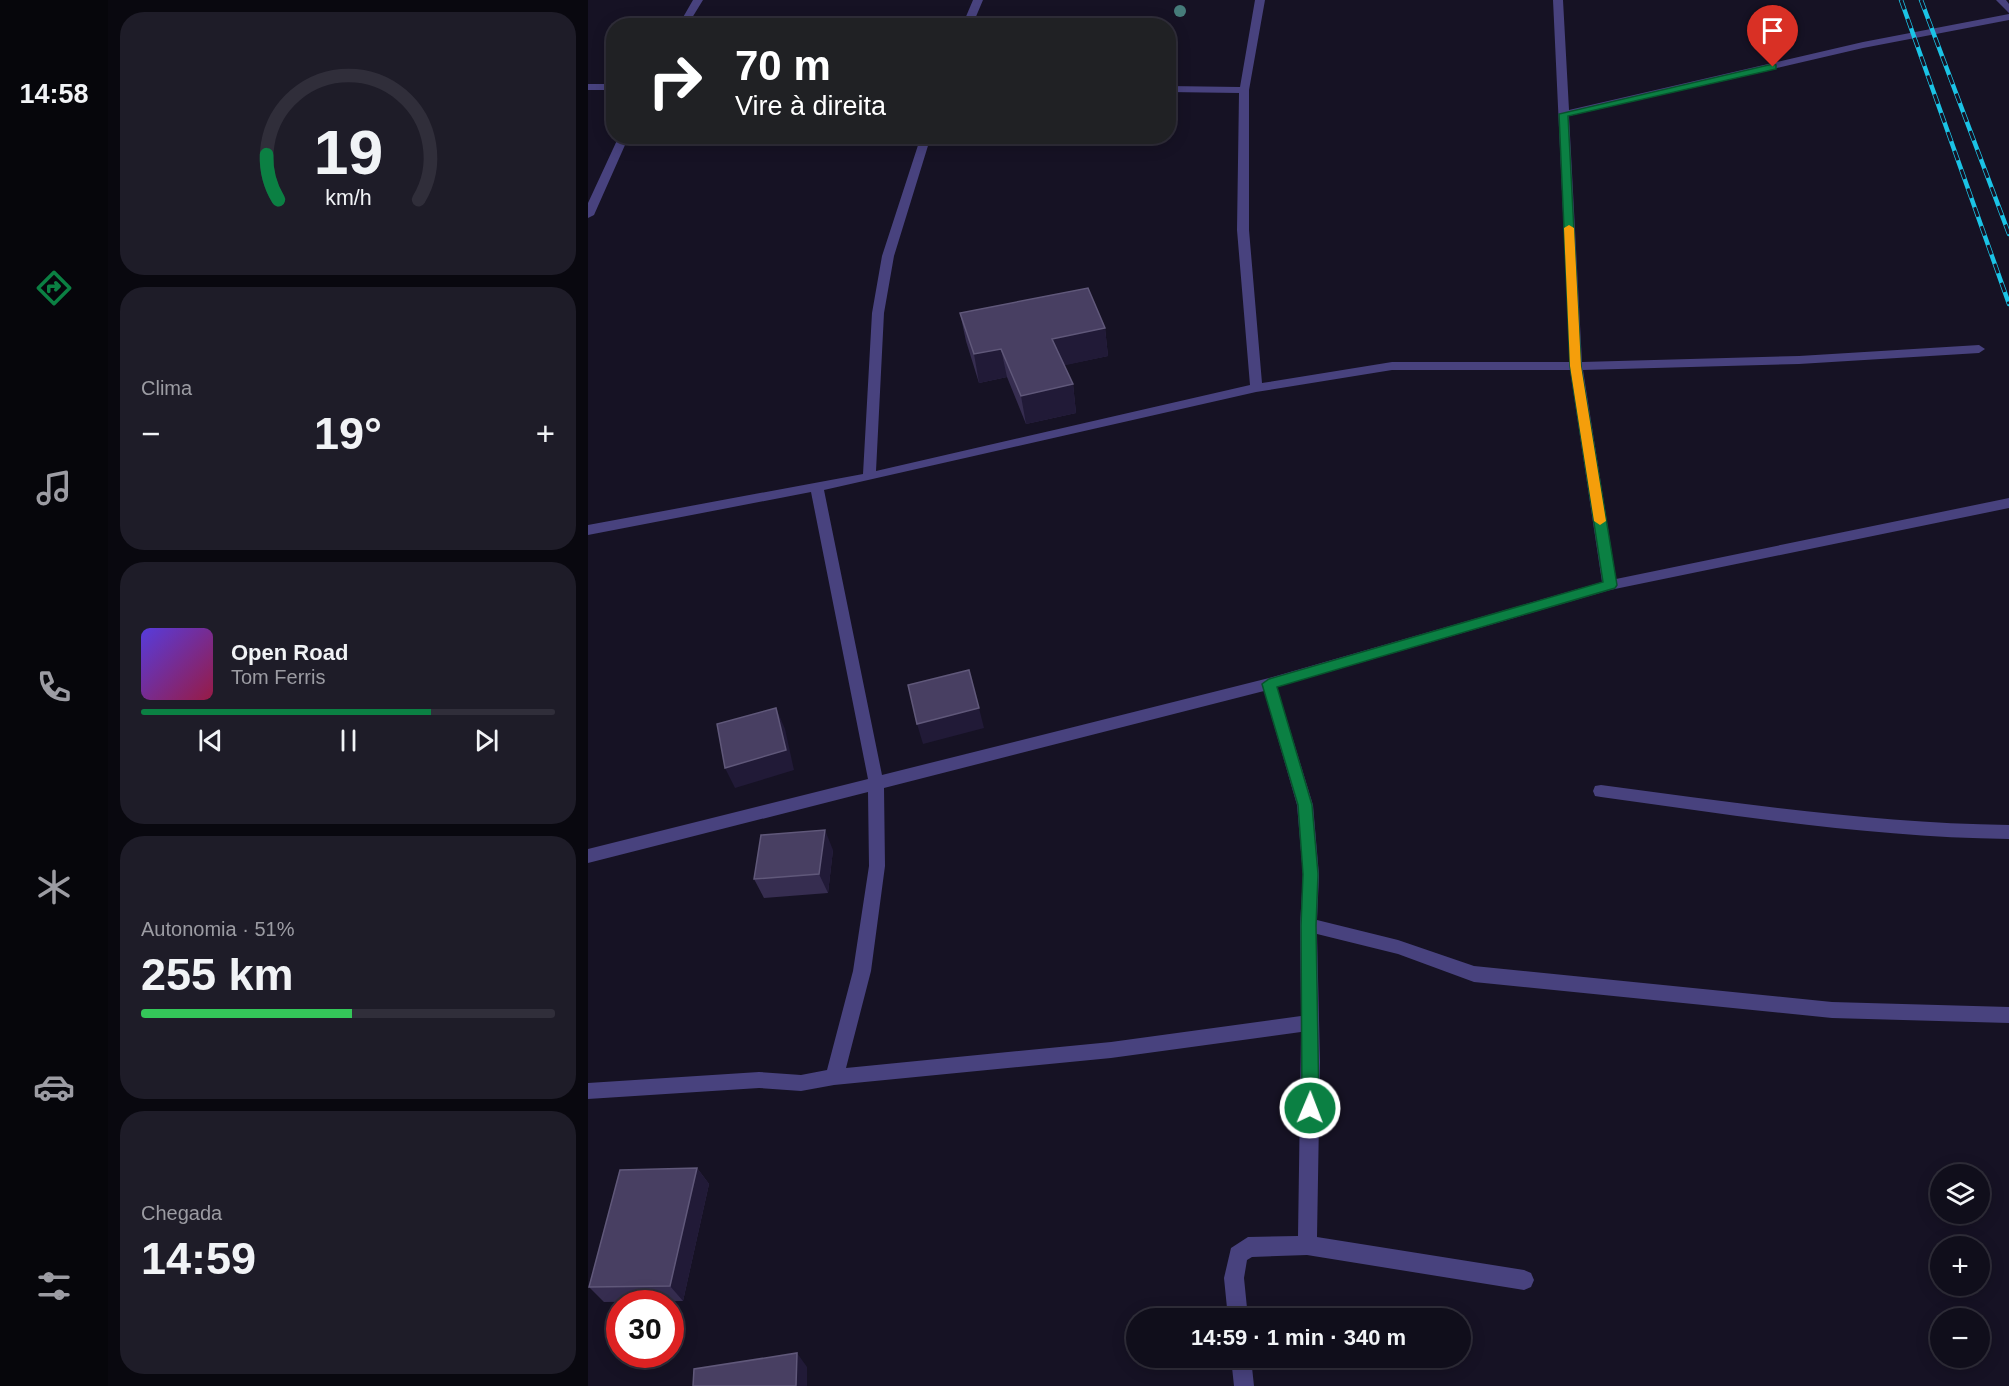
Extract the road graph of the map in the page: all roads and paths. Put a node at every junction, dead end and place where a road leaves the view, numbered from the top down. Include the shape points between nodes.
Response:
1 (698, 0) edge
2 (978, 0) edge
3 (1260, 0) edge
4 (1558, 0) edge
5 (2001, 0) edge
6 (2009, 10) edge
7 (2009, 17) edge
8 (687, 18) edge
9 (971, 18) edge
10 (588, 87) edge
11 (606, 87) edge
12 (1176, 89) edge
13 (1244, 90) junction
14 (1563, 114) junction
15 (620, 144) edge
16 (924, 144) edge
17 (588, 215) edge
18 (1979, 349) dead end
19 (1576, 366) junction
20 (1256, 388) junction
21 (869, 477) junction
22 (817, 486) junction
23 (2009, 503) edge
24 (588, 530) edge
25 (1610, 585) junction
26 (1269, 684) junction
27 (876, 782) junction
28 (1601, 791) dead end
29 (2009, 832) edge
30 (588, 856) edge
31 (1308, 926) junction
32 (2009, 1015) edge
33 (1310, 1023) junction
34 (834, 1077) junction
35 (588, 1091) edge
36 (1307, 1245) junction
37 (1524, 1280) dead end
38 (1237, 1308) edge
39 (1242, 1368) edge
40 (1244, 1386) edge

1 - 8 street
2 - 9 street
3 - 13 street
4 - 14 street
5 - 6 street
7 - 14 street via 1863,45
10 - 11 street
12 - 13 street
13 - 20 street via 1243,230
14 - 19 street
15 - 17 street
16 - 21 street via 886,267 878,313
18 - 19 street via 1798,360
19 - 20 street via 1392,366
19 - 25 street
20 - 21 street
21 - 22 street
22 - 24 street
22 - 27 street
23 - 25 street
25 - 26 street
26 - 27 street
26 - 31 street via 1305,805 1311,874
27 - 30 street
27 - 34 street via 878,866 862,971
28 - 29 street via 1825,822 1971,833
31 - 32 street via 1398,947 1474,974 1832,1010
31 - 33 street
33 - 34 street via 1099,1051
33 - 36 street
34 - 35 street via 801,1083 759,1080
36 - 37 street
36 - 38 street via 1248,1247 1238,1255 1234,1278
39 - 40 street

